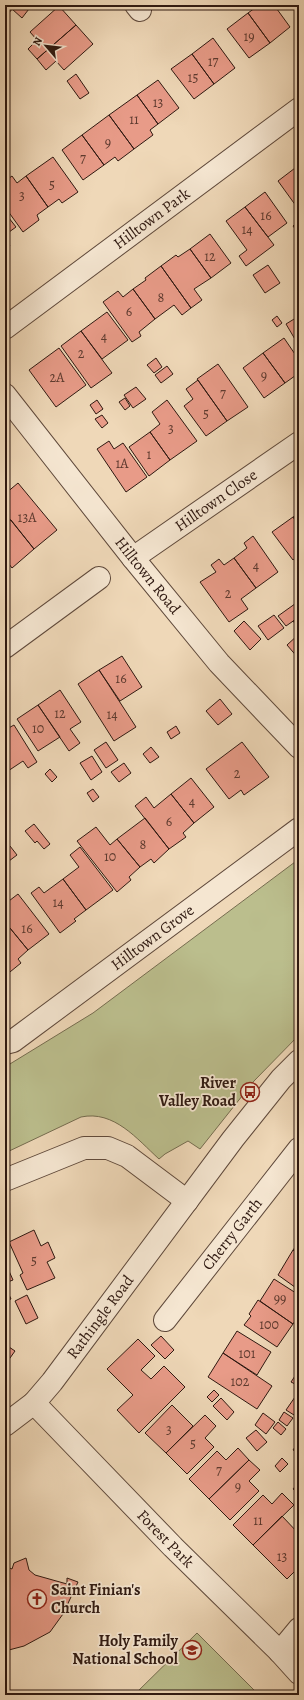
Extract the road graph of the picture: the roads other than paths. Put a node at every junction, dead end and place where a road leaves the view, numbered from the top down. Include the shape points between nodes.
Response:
1 (299, 109) edge
2 (5, 328) edge
3 (5, 395) edge
4 (299, 443) edge
5 (133, 558) junction
6 (99, 578) dead end
7 (5, 647) edge
8 (299, 747) edge
9 (299, 829) edge
10 (5, 1043) edge
11 (299, 1061) edge
12 (299, 1149) edge
13 (5, 1180) edge
14 (186, 1201) junction
15 (165, 1320) dead end
16 (34, 1403) junction
17 (5, 1425) edge
18 (299, 1629) edge
19 (280, 1652) junction
20 (299, 1673) edge

1 - 2 street, Hilltown Park
3 - 5 street, Hilltown Road
4 - 5 street, Hilltown Close
5 - 8 street, Hilltown Road via 219,663
6 - 7 street
9 - 10 street, Hilltown Grove via 13,1041
11 - 14 street via 281,1079
12 - 15 street, Cherry Garth
13 - 14 street via 84,1148 108,1148 127,1156
14 - 16 street, Rathingle Road
16 - 17 street, Rathingle Road
16 - 19 street, Forest Park via 173,1547
18 - 19 street
19 - 20 street, Forest Park

